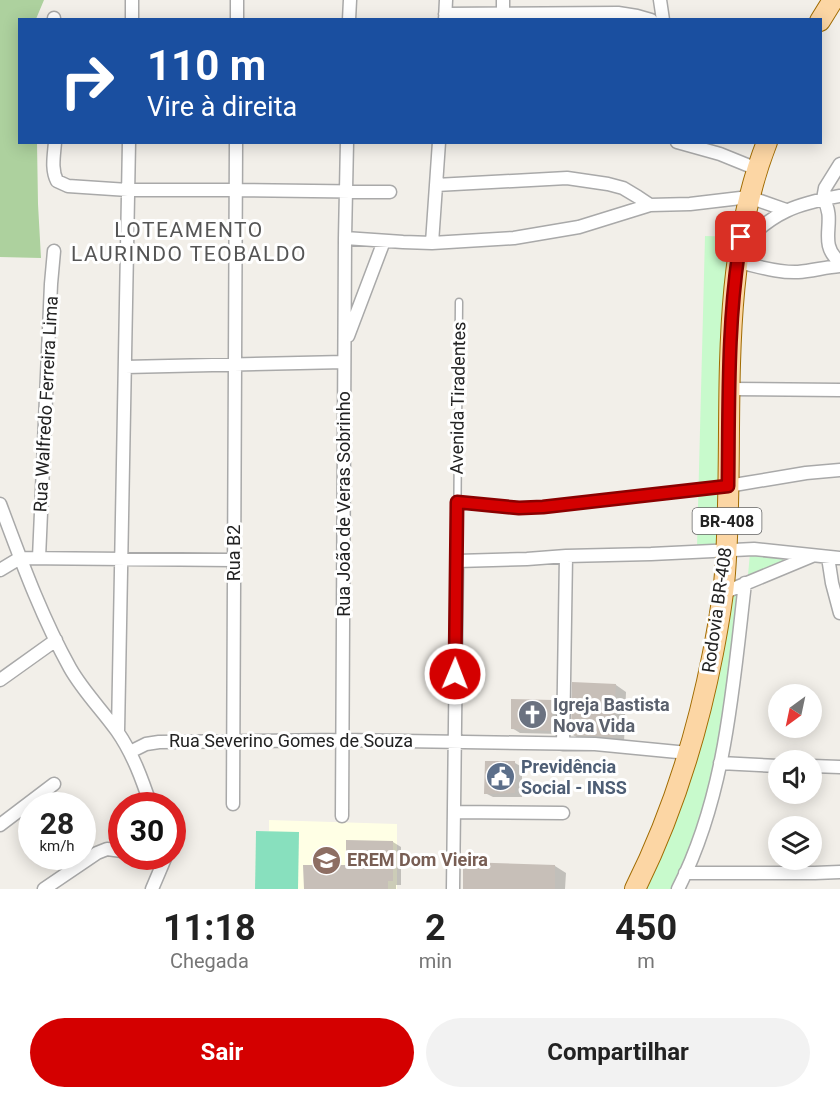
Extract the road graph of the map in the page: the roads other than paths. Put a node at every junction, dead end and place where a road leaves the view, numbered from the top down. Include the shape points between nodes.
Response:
1 (132, 0) edge
2 (237, 0) edge
3 (350, 0) edge
4 (446, 0) edge
5 (503, 0) edge
6 (660, 0) edge
7 (503, 14) junction
8 (445, 17) edge
9 (132, 18) edge
10 (237, 18) edge
11 (350, 18) edge
12 (644, 18) edge
13 (663, 18) edge
14 (55, 144) edge
15 (129, 144) edge
16 (236, 144) edge
17 (347, 144) edge
18 (439, 144) edge
19 (684, 144) edge
20 (763, 145) edge
21 (840, 164) edge
22 (757, 169) junction
23 (436, 185) junction
24 (128, 190) junction
25 (236, 190) junction
26 (346, 192) junction
27 (390, 192) dead end
28 (840, 196) edge
29 (750, 197) junction
30 (823, 199) junction
31 (650, 205) junction
32 (786, 210) junction
33 (345, 238) junction
34 (384, 241) junction
35 (432, 243) junction
36 (54, 251) dead end
37 (739, 255) junction
38 (840, 264) edge
39 (459, 302) dead end
40 (345, 345) junction
41 (345, 362) junction
42 (235, 366) junction
43 (125, 367) junction
44 (729, 389) junction
45 (840, 390) edge
46 (840, 470) edge
47 (728, 486) junction
48 (457, 502) junction
49 (0, 504) edge
50 (726, 550) junction
51 (566, 556) junction
52 (828, 557) edge
53 (20, 558) junction
54 (39, 558) junction
55 (121, 558) junction
56 (234, 560) junction
57 (457, 561) junction
58 (0, 570) edge
59 (745, 583) junction
60 (723, 593) junction
61 (840, 613) edge
62 (56, 640) junction
63 (0, 680) edge
64 (117, 732) junction
65 (342, 740) junction
66 (233, 741) junction
67 (454, 741) junction
68 (563, 744) junction
69 (130, 752) junction
70 (688, 753) junction
71 (720, 763) junction
72 (768, 765) edge
73 (822, 766) edge
74 (840, 767) edge
75 (54, 784) dead end
76 (146, 792) edge
77 (233, 804) dead end
78 (454, 812) junction
79 (563, 813) dead end
80 (342, 816) dead end
81 (0, 825) edge
82 (108, 849) edge
83 (160, 870) edge
84 (840, 872) edge
85 (685, 873) junction
86 (44, 889) edge
87 (152, 889) edge
88 (453, 889) edge
89 (635, 889) edge
90 (678, 889) edge

1 - 9 street
2 - 10 street
3 - 11 street
4 - 8 street
5 - 7 street
6 - 13 street
7 - 8 street
7 - 12 street via 618,14
14 - 24 street via 53,167 57,181 68,186
15 - 24 street
16 - 25 street, Rua B2
17 - 26 street, Rua João de Veras Sobrinho
18 - 23 street
19 - 22 street
20 - 22 main road, Rodovia BR-408 / BR-408
21 - 30 street via 825,188
22 - 29 main road, Rodovia BR-408 / BR-408
23 - 31 street via 590,180 623,189
23 - 35 street
24 - 25 street
24 - 43 street
25 - 26 street
25 - 42 street, Rua B2
26 - 27 street
26 - 33 street, Rua João de Veras Sobrinho
28 - 30 street
29 - 31 street
29 - 32 street
29 - 37 main road, Rodovia BR-408 / BR-408
30 - 32 street
30 - 38 street via 829,212 830,251
31 - 35 street via 558,232
32 - 37 street via 764,225
33 - 34 street
33 - 40 street, Rua João de Veras Sobrinho
34 - 35 street
34 - 40 street
36 - 54 street, Rua Walfredo Ferreira Lima
37 - 38 street via 780,271 798,272
37 - 44 main road, Rodovia BR-408 / BR-408
39 - 48 lane, Avenida Tiradentes
40 - 41 street, Rua João de Veras Sobrinho
41 - 42 street
41 - 65 street, Rua João de Veras Sobrinho
42 - 43 street
42 - 56 street, Rua B2
43 - 55 street
44 - 45 street
44 - 47 main road, Rodovia BR-408 / BR-408
46 - 47 street
47 - 48 lane via 543,507
47 - 50 main road, Rodovia BR-408 / BR-408
48 - 57 lane, Avenida Tiradentes
49 - 53 street
50 - 51 street
50 - 52 street
50 - 60 main road, Rodovia BR-408 / BR-408
51 - 57 street
51 - 68 street
52 - 59 street
52 - 61 street
53 - 54 street
53 - 58 street
53 - 62 street
54 - 55 street
55 - 56 street
55 - 64 street
56 - 66 street, Rua B2
57 - 67 street, Avenida Tiradentes
59 - 60 street
59 - 71 street
60 - 70 main road, Rodovia BR-408 / BR-408 via 705,691
62 - 63 street
62 - 64 street via 71,670
64 - 69 street
65 - 66 street, Rua Severino Gomes de Souza
65 - 67 street, Rua Severino Gomes de Souza
65 - 80 street, Rua João de Veras Sobrinho
66 - 69 street, Rua Severino Gomes de Souza via 159,742
66 - 77 street, Rua B2
67 - 68 street, Rua Severino Gomes de Souza
67 - 78 street, Avenida Tiradentes
68 - 70 street, Rua Severino Gomes de Souza
69 - 76 street
70 - 89 main road, Rodovia BR-408 / BR-408
71 - 72 street
71 - 85 street
73 - 74 street
75 - 81 street
78 - 79 street
78 - 88 street, Avenida Tiradentes
82 - 86 street
83 - 87 street
84 - 85 street
85 - 90 street

